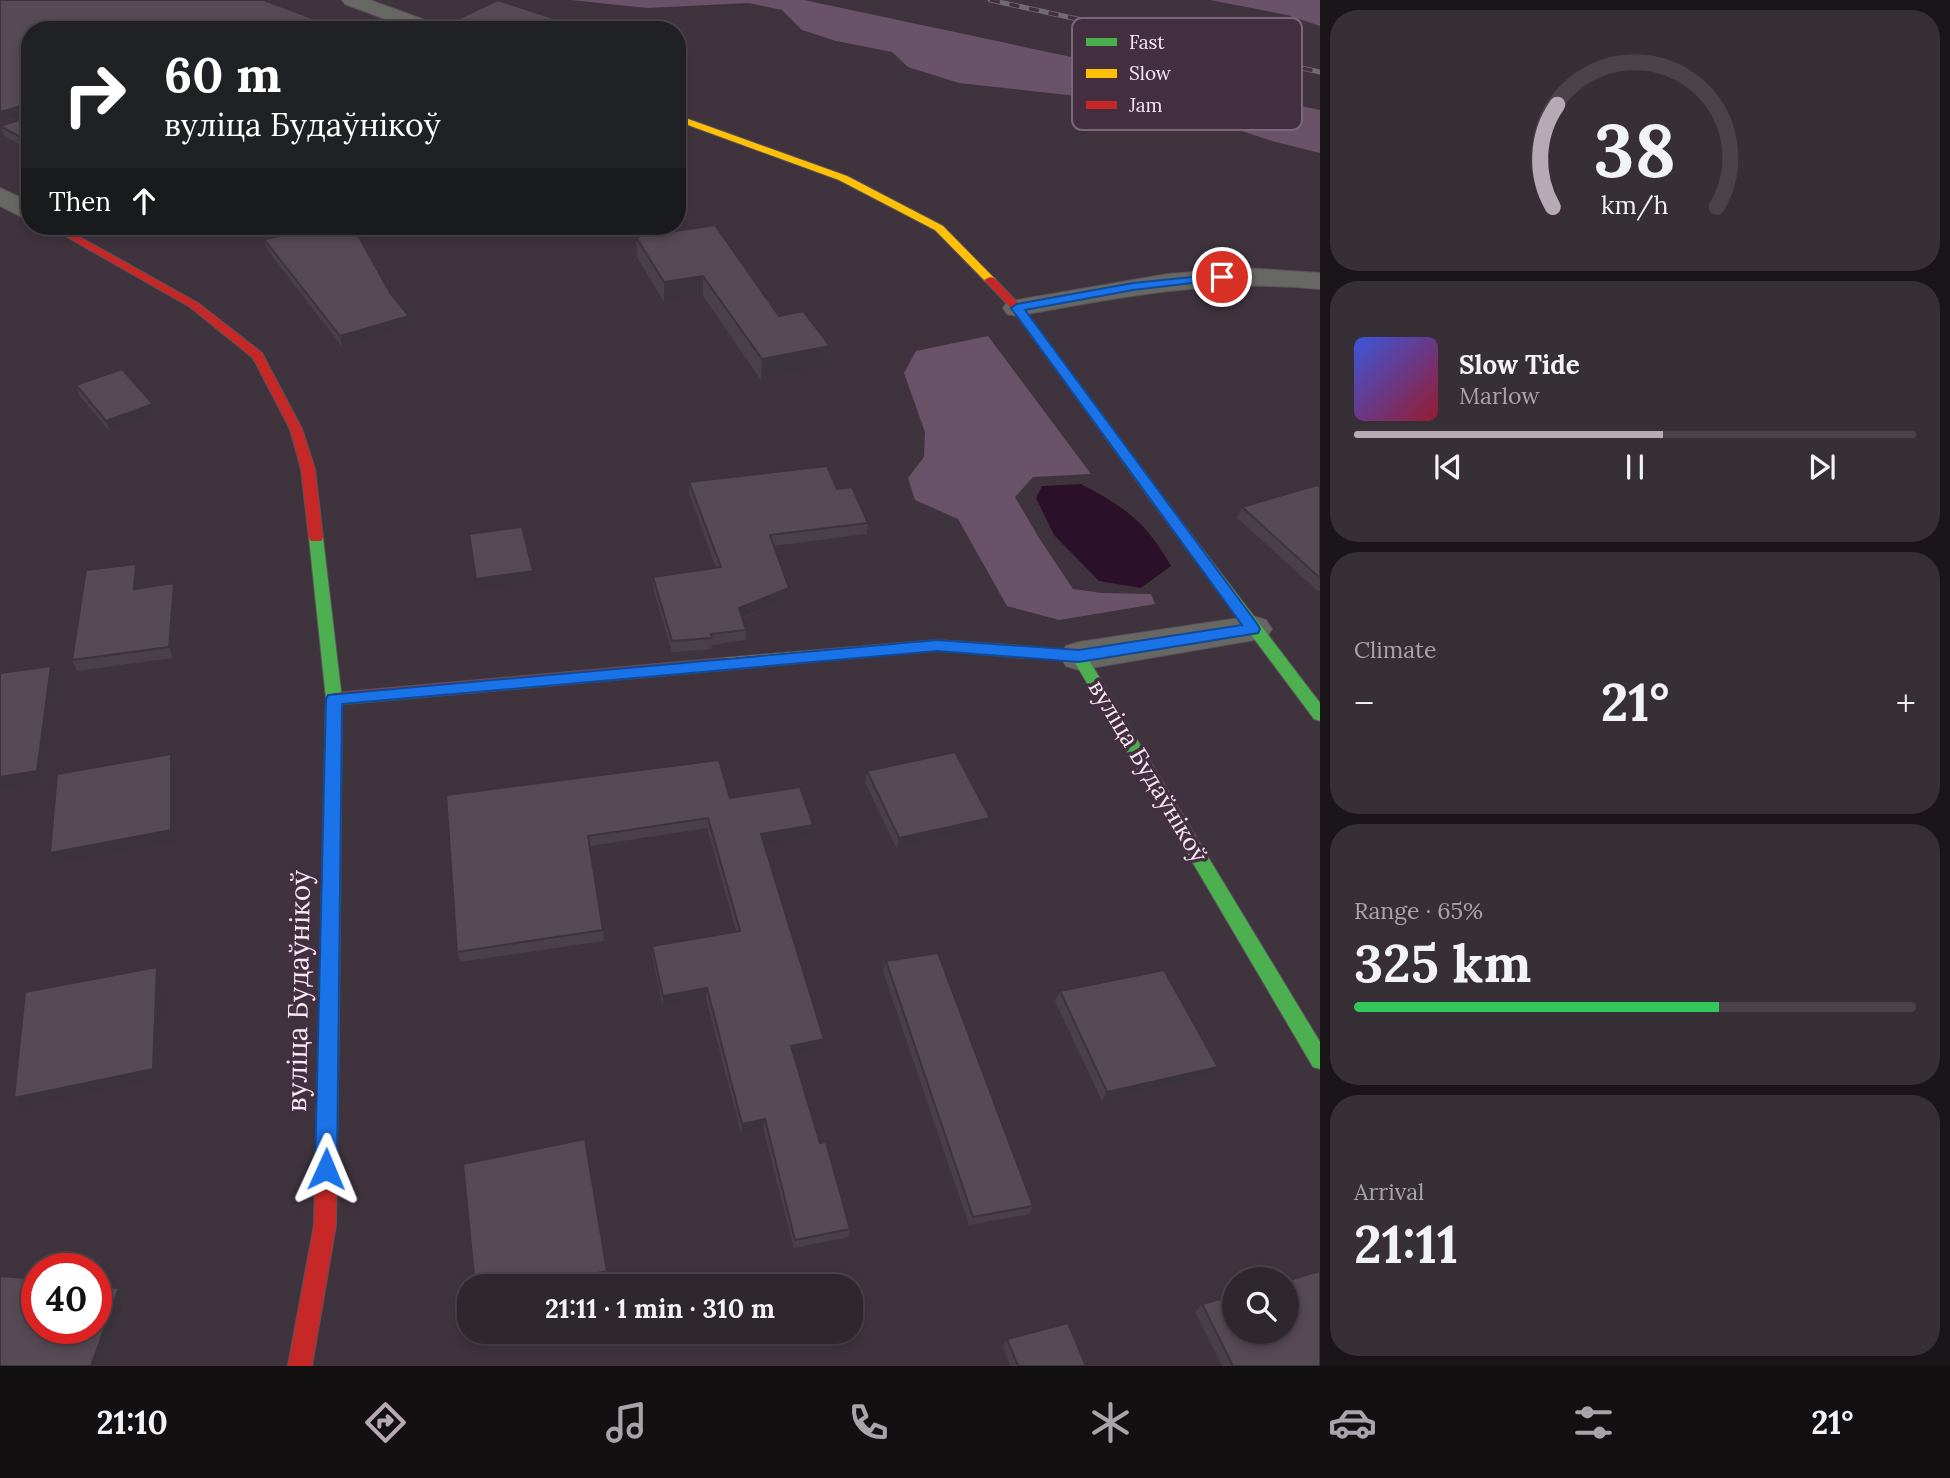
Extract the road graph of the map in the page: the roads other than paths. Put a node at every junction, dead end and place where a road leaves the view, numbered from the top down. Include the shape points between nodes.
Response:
1 (352, 0) edge
2 (409, 21) edge
3 (686, 121) edge
4 (0, 196) edge
5 (21, 208) edge
6 (69, 235) edge
7 (1320, 281) edge
8 (1017, 308) junction
9 (1253, 629) junction
10 (1079, 656) junction
11 (334, 699) junction
12 (1320, 715) edge
13 (1320, 1060) edge
14 (300, 1366) edge

1 - 2 street
3 - 8 street via 843,178 939,228
4 - 5 street
6 - 11 street, вуліца Будаўнікоў via 194,305 258,356 296,429 308,469
7 - 8 street via 1293,276 1222,277
8 - 9 street
9 - 10 street
9 - 12 street
10 - 11 street, вуліца Будаўнікоў via 937,645
10 - 13 street, вуліца Будаўнікоў
11 - 14 street, вуліца Будаўнікоў via 325,1224

